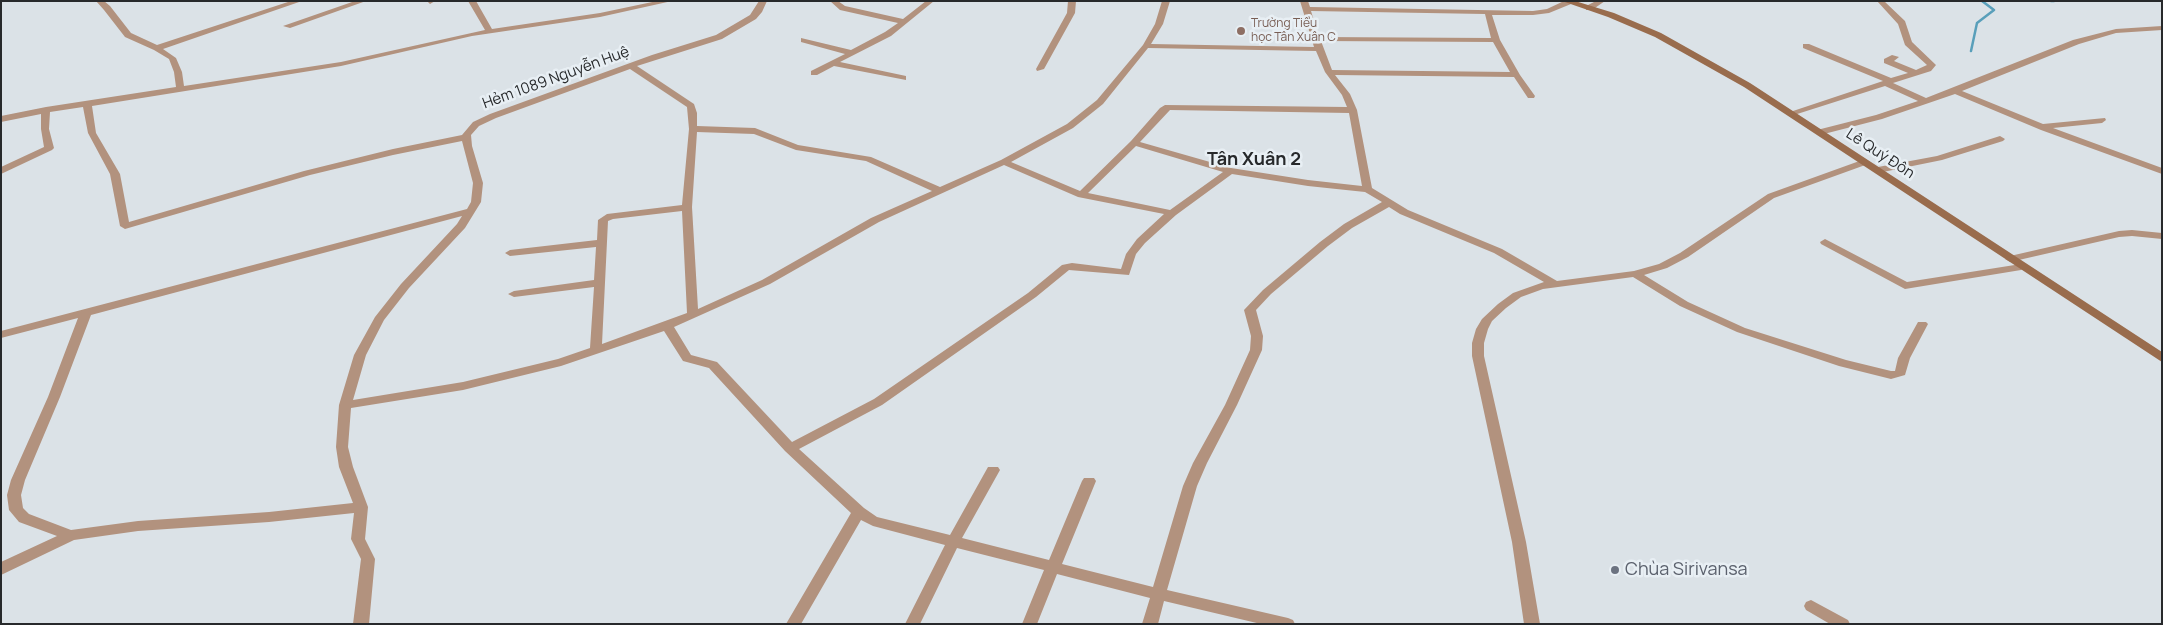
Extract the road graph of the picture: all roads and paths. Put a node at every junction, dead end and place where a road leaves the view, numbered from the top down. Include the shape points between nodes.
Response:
1 (99, 1) edge
2 (299, 1) edge
3 (363, 1) edge
4 (472, 1) edge
5 (669, 1) edge
6 (762, 1) edge
7 (833, 1) edge
8 (931, 1) edge
9 (1072, 1) edge
10 (1166, 1) edge
11 (1602, 1) edge
12 (1880, 1) edge
13 (1567, 2) edge
14 (1305, 5) edge
15 (1589, 8) junction
16 (1488, 13) junction
17 (905, 22) junction
18 (287, 26) dead end
19 (2162, 28) edge
20 (490, 31) junction
21 (1316, 39) junction
22 (804, 40) dead end
23 (1496, 40) junction
24 (1146, 46) junction
25 (1806, 46) dead end
26 (157, 48) junction
27 (1319, 49) junction
28 (851, 53) junction
29 (1894, 57) dead end
30 (832, 63) junction
31 (631, 66) junction
32 (1040, 69) dead end
33 (1329, 72) junction
34 (814, 73) dead end
35 (1916, 73) junction
36 (1516, 74) junction
37 (904, 78) dead end
38 (1889, 82) junction
39 (180, 89) junction
40 (1955, 91) junction
41 (1531, 96) dead end
42 (1926, 101) junction
43 (87, 104) junction
44 (46, 110) junction
45 (1353, 110) junction
46 (1791, 113) junction
47 (1, 120) edge
48 (2102, 120) dead end
49 (2042, 127) junction
50 (693, 129) junction
51 (1820, 132) junction
52 (466, 137) junction
53 (2000, 139) dead end
54 (1134, 143) junction
55 (1004, 162) junction
56 (1865, 162) junction
57 (1, 170) edge
58 (1878, 170) junction
59 (1230, 171) junction
60 (2162, 171) edge
61 (1367, 189) junction
62 (940, 191) junction
63 (1081, 195) junction
64 (1388, 203) junction
65 (687, 206) junction
66 (471, 211) junction
67 (1172, 213) junction
68 (2162, 236) edge
69 (1824, 242) dead end
70 (601, 243) junction
71 (510, 253) dead end
72 (2010, 259) junction
73 (2021, 267) junction
74 (1635, 274) junction
75 (599, 283) junction
76 (1553, 283) junction
77 (514, 294) dead end
78 (86, 313) junction
79 (693, 316) junction
80 (1922, 324) dead end
81 (667, 326) junction
82 (1, 335) edge
83 (596, 351) junction
84 (2162, 358) edge
85 (345, 405) junction
86 (790, 448) junction
87 (993, 470) dead end
88 (1089, 482) dead end
89 (361, 507) junction
90 (860, 512) junction
91 (71, 535) junction
92 (953, 542) junction
93 (1054, 568) junction
94 (1, 569) edge
95 (1159, 594) junction
96 (1811, 606) dead end
97 (360, 624) edge
98 (793, 624) edge
99 (912, 624) edge
100 (1028, 624) edge
101 (1150, 624) edge
102 (1288, 624) edge
103 (1532, 624) edge
104 (1843, 624) edge

1 - 26 street via 128,35
2 - 26 street
3 - 18 street
4 - 20 street
5 - 20 street
6 - 31 street, Hẻm 1089 Nguyễn Huệ via 753,17 732,31
7 - 17 street via 842,8
8 - 17 street
9 - 32 street via 1065,26
10 - 24 street via 1159,24
11 - 15 street
12 - 35 street via 1902,23 1908,43 1932,65
13 - 15 main road, Lê Quý Đôn
13 - 16 street via 1549,11
14 - 16 street
14 - 21 street
15 - 46 main road, Lê Quý Đôn via 1658,35
16 - 23 street
17 - 28 street
19 - 40 street via 2116,31 2076,42
20 - 39 street via 361,60
21 - 23 street
21 - 27 street
22 - 28 street
23 - 36 street
24 - 27 street
24 - 55 street via 1100,102 1086,114
25 - 38 street
26 - 39 street via 174,62
27 - 33 street
28 - 30 street
29 - 35 street via 1887,61
30 - 34 street
30 - 37 street
31 - 50 street via 691,106
31 - 52 street, Hẻm 1089 Nguyễn Huệ via 493,116 476,124
33 - 36 street
33 - 45 street via 1346,94
35 - 38 street
36 - 41 street
38 - 42 street
38 - 46 street
39 - 43 street
40 - 42 street
40 - 49 street
42 - 51 street
43 - 44 street
43 - 52 street via 92,133 114,174 125,226 308,173
44 - 47 street
44 - 57 street via 49,148
45 - 54 street via 1168,107
45 - 61 street
46 - 51 main road, Lê Quý Đôn
48 - 49 street
49 - 60 street
50 - 62 street via 754,131 796,147 868,159
50 - 65 street
51 - 56 main road, Lê Quý Đôn
52 - 66 street via 478,183 476,202
53 - 58 street via 1939,158
54 - 59 street
54 - 63 street
55 - 62 street
55 - 63 street
56 - 58 main road, Lê Quý Đôn
56 - 74 street via 1771,196 1684,255 1650,271
58 - 72 main road, Lê Quý Đôn
59 - 61 street
59 - 67 street
61 - 64 street
62 - 79 street via 875,220 766,282
63 - 67 street
64 - 76 street via 1498,251
64 - 95 street via 1324,244 1266,292 1250,310 1257,336 1256,350 1190,486
65 - 70 street via 607,217 602,222
65 - 79 street
66 - 78 street
66 - 85 street via 379,319 360,354
67 - 86 street via 1134,249 1125,273 1066,267 1044,286 878,402
68 - 72 street via 2132,232
69 - 73 street via 1905,286
70 - 71 street
70 - 75 street
72 - 73 main road, Lê Quý Đôn
73 - 84 main road, Lê Quý Đôn
74 - 76 street
74 - 80 street via 1684,304 1741,330 1891,375 1901,372 1904,358
75 - 77 street
75 - 83 street
76 - 103 street via 1526,291 1502,306 1488,319 1478,342 1482,379 1519,542
78 - 82 street
78 - 91 street via 14,495 16,510 24,518
79 - 81 street
81 - 83 street
81 - 86 street via 687,358 713,365
83 - 85 street via 463,386
85 - 89 street via 342,447
86 - 90 street
87 - 92 street
88 - 93 street
89 - 91 street via 147,525
89 - 97 street via 358,539 368,559
90 - 92 street via 879,524
90 - 98 street
91 - 94 street
92 - 93 street
92 - 99 street
93 - 95 street
93 - 100 street
95 - 101 street
95 - 102 street
96 - 104 street

